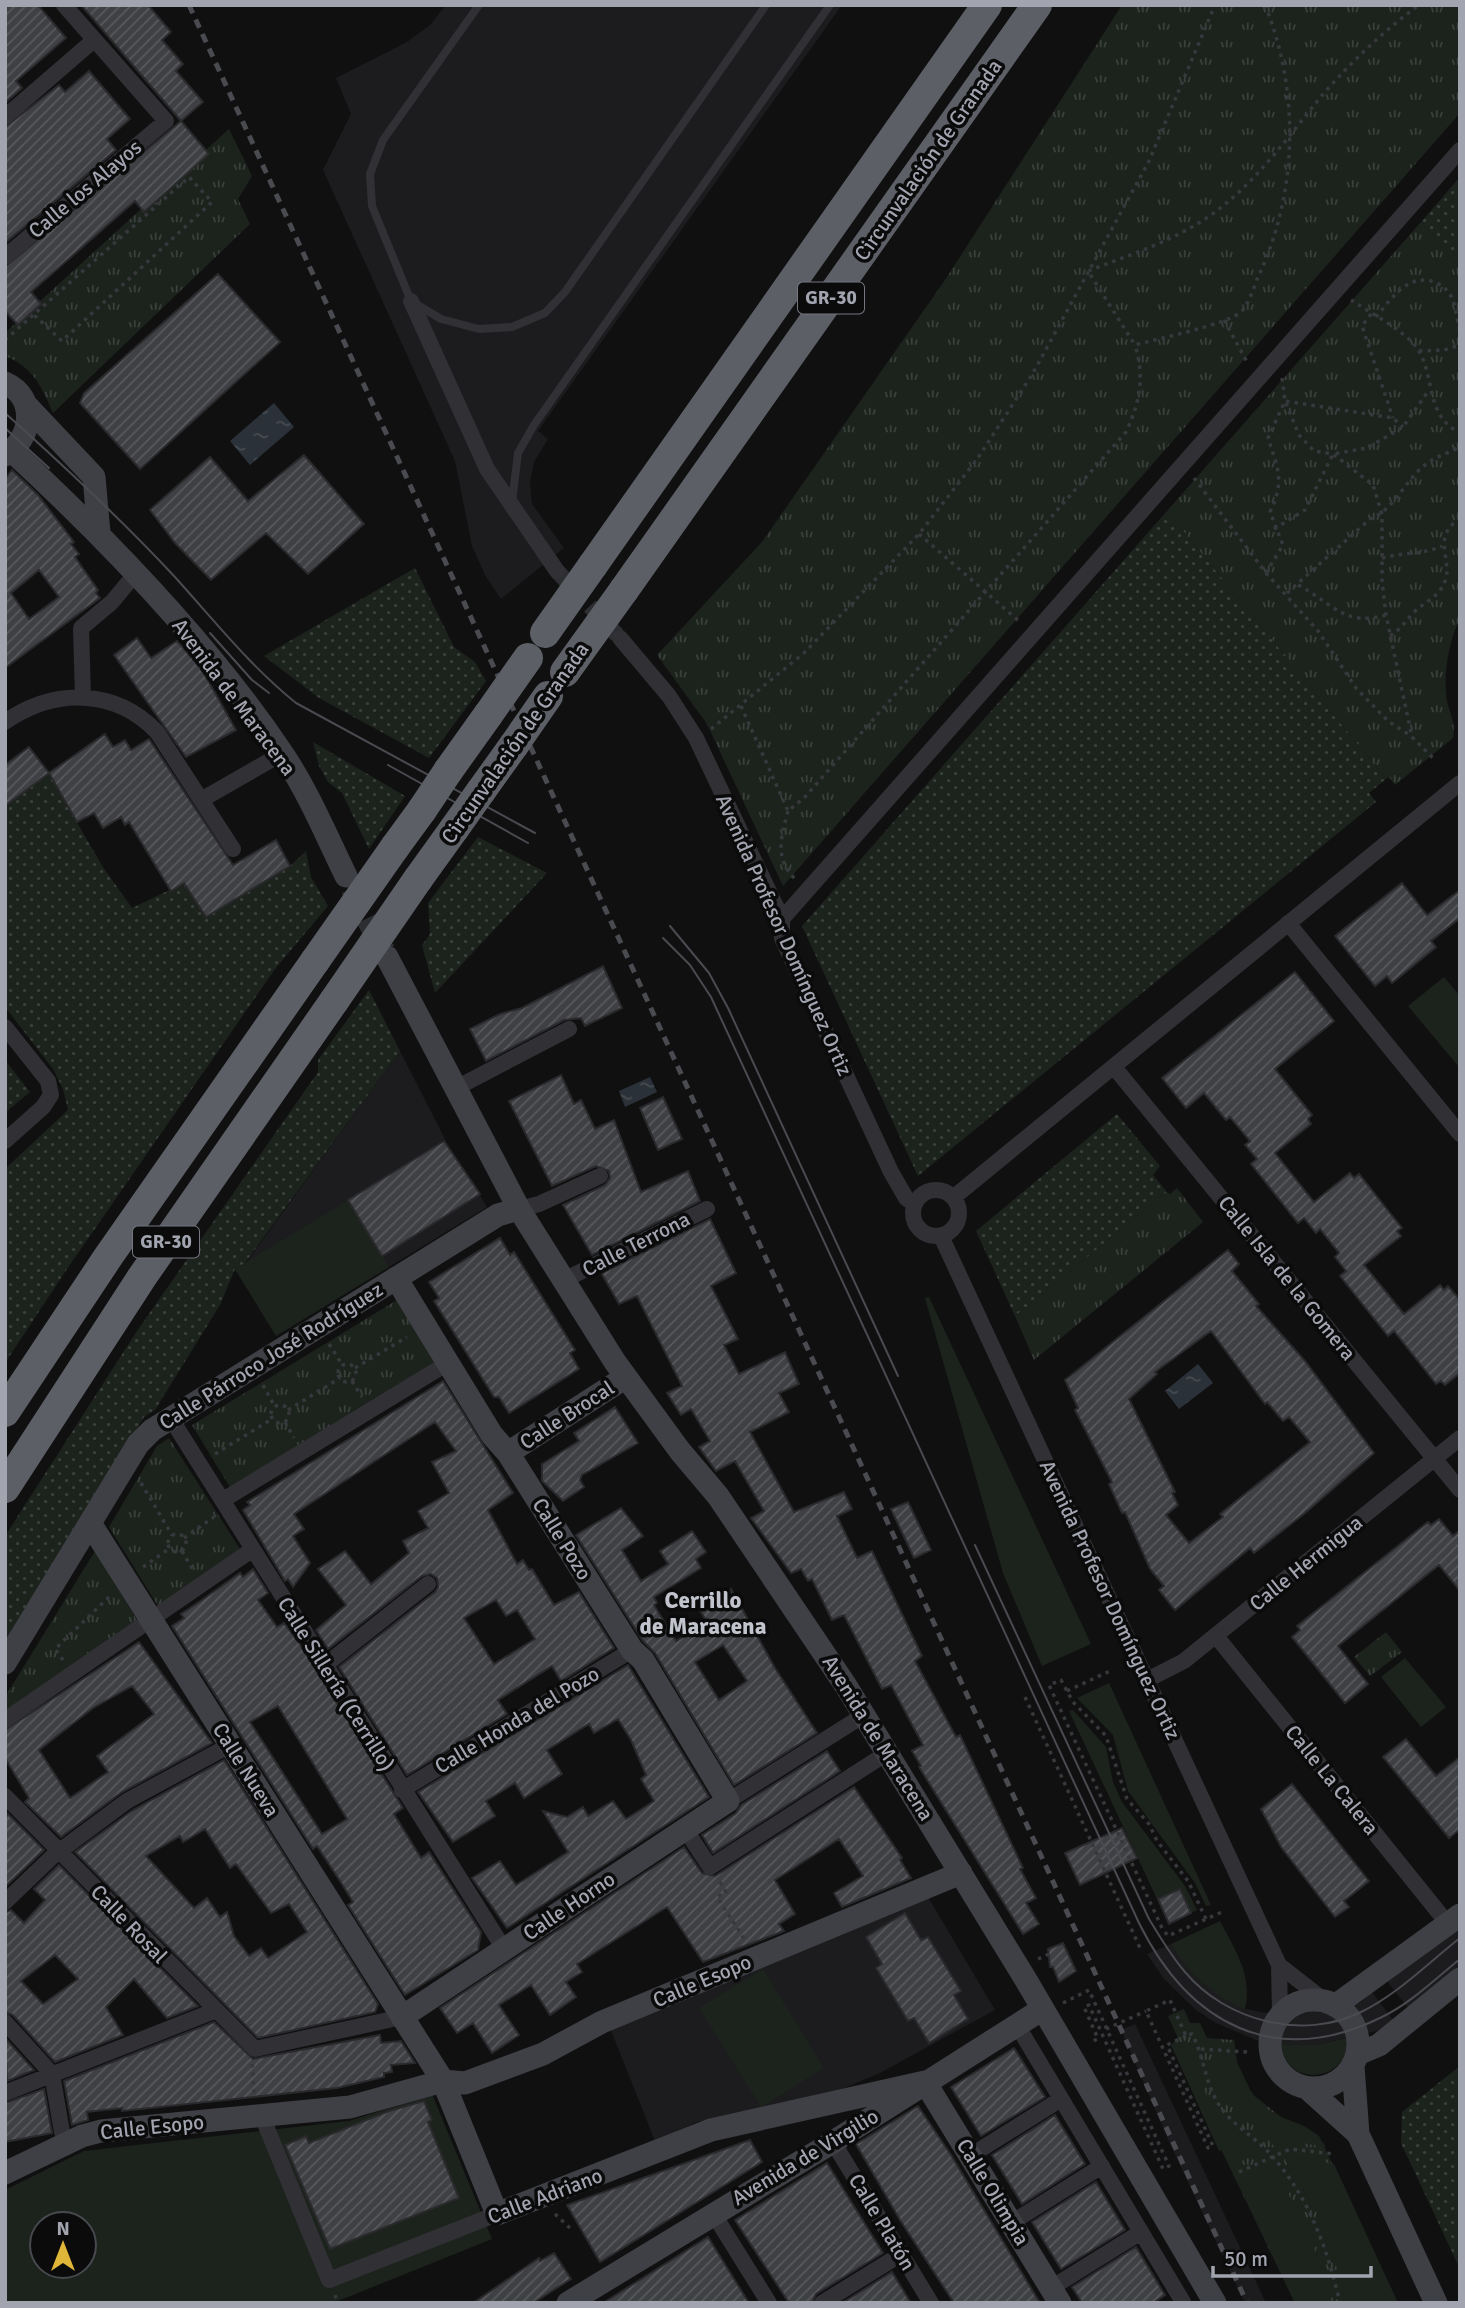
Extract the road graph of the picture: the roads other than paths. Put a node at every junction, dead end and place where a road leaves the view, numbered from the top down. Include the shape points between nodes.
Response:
1 (64, 5) edge
2 (479, 5) edge
3 (766, 5) edge
4 (830, 5) edge
5 (987, 5) edge
6 (1037, 5) edge
7 (94, 40) junction
8 (5, 117) edge
9 (1460, 150) edge
10 (5, 257) edge
11 (411, 300) junction
12 (5, 383) edge
13 (26, 405) junction
14 (8, 453) edge
15 (511, 508) junction
16 (99, 533) junction
17 (557, 570) tunnel mouth
18 (136, 573) junction
19 (620, 638) tunnel mouth
20 (83, 697) junction
21 (5, 722) edge
22 (283, 753) junction
23 (1460, 783) edge
24 (201, 800) junction
25 (233, 849) dead end
26 (346, 876) tunnel mouth
27 (782, 919) junction
28 (1288, 923) junction
29 (387, 957) tunnel mouth
30 (5, 1027) edge
31 (569, 1029) dead end
32 (1114, 1067) junction
33 (456, 1088) junction
34 (1460, 1134) edge
35 (5, 1142) edge
36 (600, 1176) dead end
37 (954, 1197) junction
38 (914, 1204) junction
39 (519, 1209) junction
40 (707, 1209) dead end
41 (941, 1236) junction
42 (396, 1278) junction
43 (564, 1280) junction
44 (448, 1363) junction
45 (626, 1377) junction
46 (5, 1412) edge
47 (170, 1416) junction
48 (1460, 1438) edge
49 (508, 1453) junction
50 (1434, 1459) junction
51 (5, 1488) edge
52 (1460, 1490) edge
53 (222, 1506) junction
54 (90, 1523) junction
55 (253, 1549) junction
56 (428, 1584) dead end
57 (151, 1619) junction
58 (1216, 1636) junction
59 (632, 1650) junction
60 (5, 1663) edge
61 (324, 1666) junction
62 (1147, 1679) junction
63 (864, 1715) junction
64 (5, 1720) edge
65 (230, 1745) junction
66 (887, 1753) junction
67 (402, 1790) junction
68 (5, 1796) edge
69 (728, 1801) junction
70 (685, 1829) junction
71 (59, 1852) junction
72 (961, 1873) junction
73 (5, 1902) edge
74 (1454, 1919) edge
75 (504, 1949) junction
76 (1279, 1965) junction
77 (1460, 1979) edge
78 (1330, 2003) junction
79 (1041, 2010) junction
80 (214, 2011) junction
81 (1280, 2015) junction
82 (402, 2017) junction
83 (5, 2022) edge
84 (1017, 2025) junction
85 (253, 2052) joint
86 (1355, 2060) junction
87 (52, 2074) junction
88 (443, 2081) junction
89 (925, 2082) junction
90 (1307, 2088) junction
91 (5, 2093) edge
92 (1061, 2099) junction
93 (266, 2126) dead end
94 (1358, 2134) junction
95 (832, 2142) junction
96 (68, 2143) junction
97 (970, 2156) junction
98 (1102, 2166) junction
99 (5, 2173) edge
100 (713, 2213) junction
101 (497, 2214) junction
102 (1012, 2223) junction
103 (1141, 2232) junction
104 (890, 2261) dead end
105 (601, 2294) edge
106 (1211, 2295) edge
107 (1056, 2296) edge
108 (765, 2301) edge
109 (568, 2303) edge
110 (822, 2303) edge
111 (931, 2303) edge
112 (1183, 2303) edge
113 (1436, 2303) edge

1 - 7 street
2 - 11 lane via 383,140 370,174 372,206
3 - 11 lane via 565,292 545,313 513,327 479,329 441,319
4 - 15 lane via 534,425 518,453
5 - 46 highway, Circunvalación de Granada / GR-30, bridge via 108,1257
6 - 51 highway, Circunvalación de Granada / GR-30, bridge via 418,879 142,1277
7 - 8 street
7 - 10 street, Calle los Alayos via 166,121
9 - 27 street
11 - 15 street via 479,456
12 - 13 street
13 - 14 street via 26,432
13 - 16 street via 94,477
14 - 16 street, Avenida de Maracena
15 - 17 street
16 - 18 street, Avenida de Maracena
18 - 20 street via 81,628
18 - 22 street, Avenida de Maracena
19 - 27 street, Avenida Profesor Domínguez Ortiz via 669,696 696,738
20 - 21 street via 55,698
20 - 24 street via 127,708 144,719
22 - 24 street
22 - 26 street, Avenida de Maracena
23 - 28 street
24 - 25 street
27 - 38 street, Avenida Profesor Domínguez Ortiz via 782,938 884,1157 906,1198
28 - 32 street
28 - 34 street
29 - 33 street, Avenida de Maracena
30 - 35 street via 48,1081 51,1095
31 - 33 street
32 - 37 street
32 - 50 street, Calle Isla de la Gomera
33 - 39 street, Avenida de Maracena
36 - 39 street
37 - 38 street via 932,1190
37 - 41 street via 960,1217 953,1229
38 - 41 street via 916,1225 927,1234
39 - 42 street, Calle Párroco José Rodríguez via 498,1215
39 - 43 street, Avenida de Maracena
40 - 43 street, Calle Terrona
41 - 62 street, Avenida Profesor Domínguez Ortiz
42 - 44 street, Calle Pozo
42 - 47 street, Calle Párroco José Rodríguez
43 - 45 street, Avenida de Maracena
44 - 49 street, Calle Pozo
44 - 53 street
45 - 49 street, Calle Brocal
45 - 63 street, Avenida de Maracena via 726,1507
47 - 53 street, Calle Sillería (Cerrillo)
47 - 54 street, Calle Párroco José Rodríguez via 138,1444
48 - 50 street, Calle Hermigua
49 - 59 street, Calle Pozo
50 - 52 street, Calle Isla de la Gomera
50 - 58 street, Calle Hermigua
53 - 55 street, Calle Sillería (Cerrillo)
54 - 57 street, Calle Nueva
54 - 60 street, Calle Párroco José Rodríguez
55 - 57 street
55 - 61 street, Calle Sillería (Cerrillo)
56 - 61 street
57 - 64 street
57 - 65 street, Calle Nueva
58 - 62 street, Calle Hermigua via 1184,1661
58 - 74 street, Calle La Calera
59 - 67 street, Calle Honda del Pozo
59 - 69 street, Calle Pozo via 643,1660
61 - 67 street, Calle Sillería (Cerrillo)
62 - 76 street, Avenida Profesor Domínguez Ortiz
63 - 66 street, Avenida de Maracena
63 - 69 street, Calle Horno
65 - 71 street via 127,1801
65 - 82 street, Calle Nueva
66 - 70 street via 710,1867
66 - 72 street, Avenida de Maracena
67 - 75 street, Calle Sillería (Cerrillo)
68 - 71 street, Calle Rosal
69 - 70 street, Calle Horno
70 - 75 street, Calle Horno
71 - 73 street
71 - 80 street, Calle Rosal
72 - 79 street, Avenida de Maracena
72 - 88 street, Calle Esopo via 602,2022 544,2054 465,2083
74 - 78 street
75 - 82 street, Calle Horno
76 - 78 street, Avenida Profesor Domínguez Ortiz
76 - 81 street, Avenida Profesor Domínguez Ortiz
77 - 86 street
78 - 81 street via 1300,2002
78 - 86 street via 1356,2028
79 - 84 street, Avenida de Virgilio
79 - 106 street, Avenida de Maracena
80 - 85 street, Calle Rosal
80 - 87 street
81 - 90 street via 1270,2037 1274,2065 1283,2076
82 - 85 street, Calle Horno
82 - 88 street
83 - 87 street
84 - 89 street, Avenida de Virgilio
84 - 92 street, Avenida de Maracena
86 - 90 street via 1335,2084
86 - 94 street
87 - 91 street
87 - 96 street
88 - 96 street, Calle Esopo via 350,2107 101,2131
88 - 101 street
89 - 95 street, Avenida de Virgilio
89 - 97 street, Calle Olimpia
89 - 101 street, Calle Adriano via 711,2130
90 - 94 street
92 - 97 street
92 - 98 street, Avenida de Maracena
93 - 101 street, Calle Adriano via 329,2280
94 - 113 street
95 - 100 street, Avenida de Virgilio
95 - 111 street, Calle Platón
96 - 99 street, Calle Esopo
97 - 102 street, Calle Olimpia
98 - 102 street
98 - 103 street, Avenida de Maracena
100 - 105 street, Avenida de Virgilio
100 - 108 street
102 - 107 street, Calle Olimpia
103 - 107 street
103 - 112 street, Avenida de Maracena
104 - 110 street
105 - 109 street, Avenida de Virgilio
106 - 112 street, Avenida de Maracena

